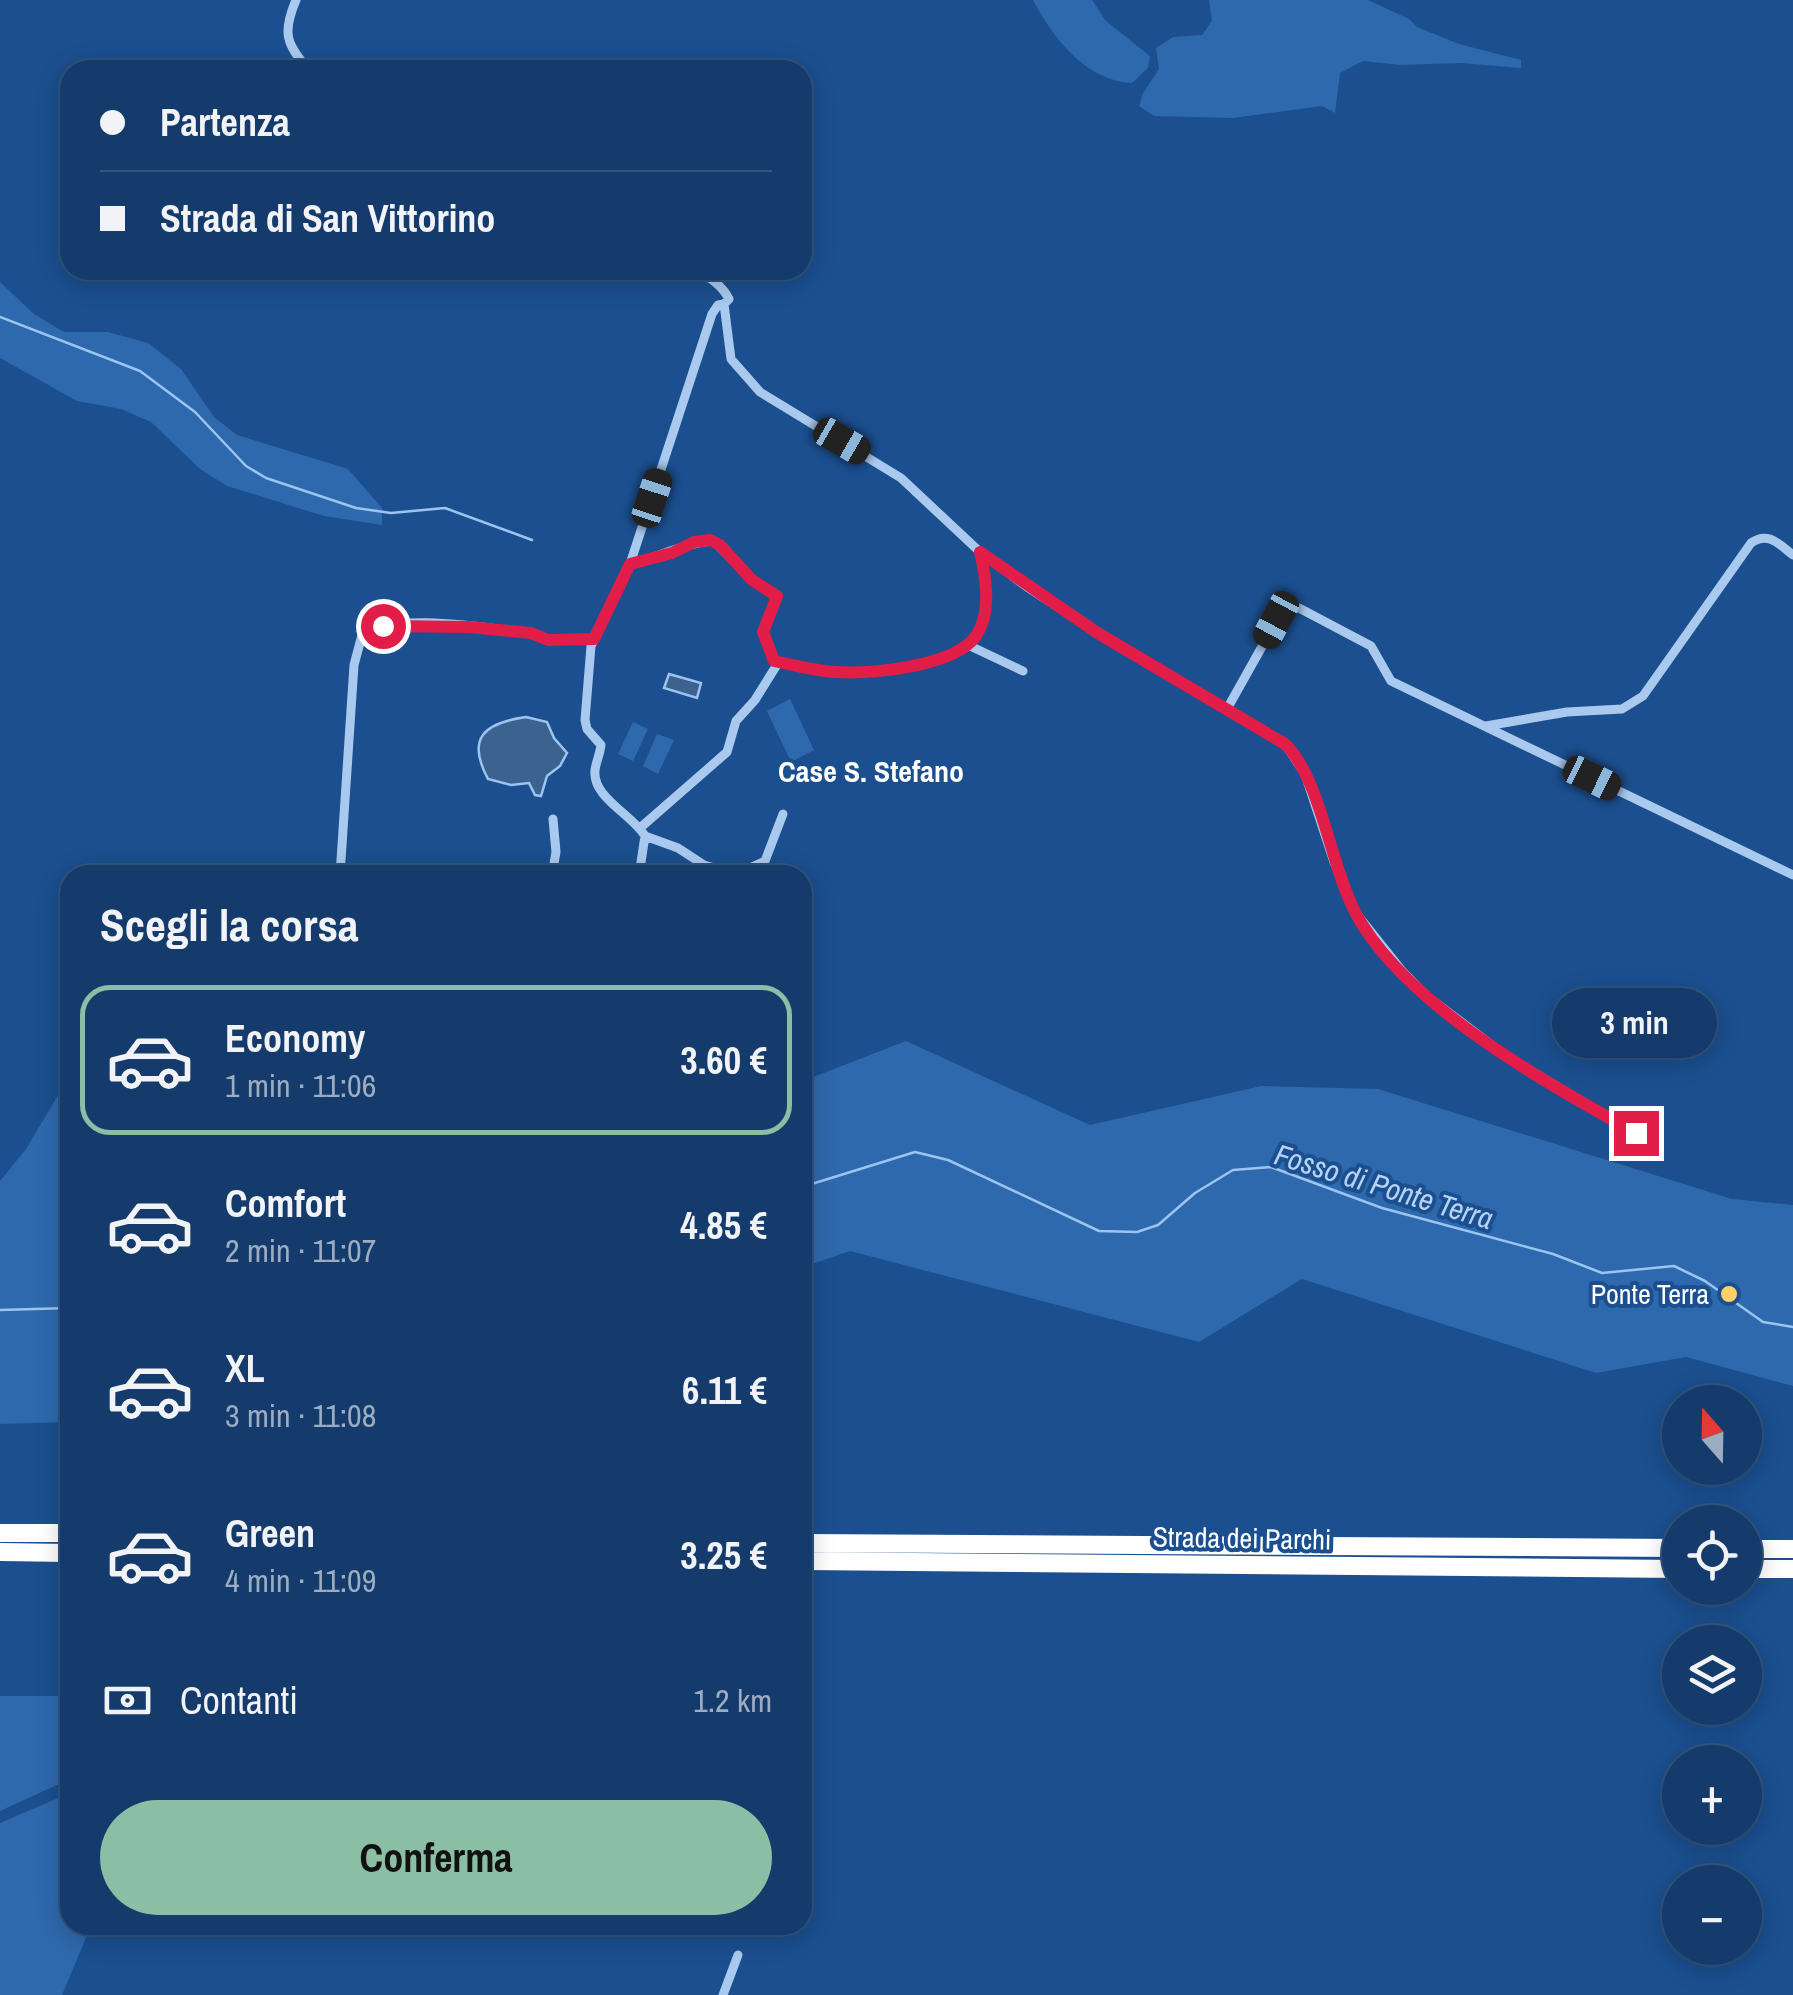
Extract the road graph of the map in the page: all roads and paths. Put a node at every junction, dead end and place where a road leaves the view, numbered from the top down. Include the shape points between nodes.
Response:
1 (296, 0) edge
2 (302, 60) edge
3 (710, 280) edge
4 (724, 304) junction
5 (980, 552) junction
6 (1793, 556) edge
7 (630, 564) junction
8 (594, 639) junction
9 (968, 645) junction
10 (778, 663) junction
11 (1023, 671) dead end
12 (1227, 710) junction
13 (1486, 726) junction
14 (783, 814) dead end
15 (553, 819) dead end
16 (643, 832) junction
17 (341, 865) edge
18 (554, 865) edge
19 (639, 865) edge
20 (704, 865) edge
21 (756, 865) edge
22 (1793, 875) edge
23 (1636, 1133) dead end
24 (0, 1533) edge
25 (60, 1533) edge
26 (812, 1544) edge
27 (1662, 1548) edge
28 (1762, 1548) edge
29 (1793, 1549) edge
30 (0, 1552) edge
31 (60, 1553) edge
32 (812, 1561) edge
33 (1662, 1569) edge
34 (1762, 1569) edge
35 (1793, 1569) edge
36 (738, 1954) dead end
37 (723, 1995) edge

1 - 2 street via 287,37
3 - 4 street via 723,289
4 - 5 street via 729,352 750,384 902,478
4 - 7 street via 712,314
5 - 9 street via 985,608
5 - 12 street
6 - 13 street via 1768,537 1751,543 1631,706
7 - 8 street
7 - 10 street via 700,540 720,545 777,596 763,632
8 - 16 street via 584,720 601,746 595,779
8 - 17 street via 414,624 362,635 354,665
9 - 10 street via 932,661 848,672
9 - 11 street
10 - 16 street via 736,721 726,752
12 - 13 street via 1276,620 1296,607 1370,646 1390,681
12 - 23 street via 1296,755 1354,909 1409,979 1505,1055
13 - 22 street
14 - 21 street via 766,861
15 - 18 street
16 - 19 street
16 - 20 street
24 - 25 highway
26 - 27 highway, Strada dei Parchi
28 - 29 highway
30 - 31 highway
32 - 33 highway, Strada dei Parchi
34 - 35 highway
36 - 37 street

